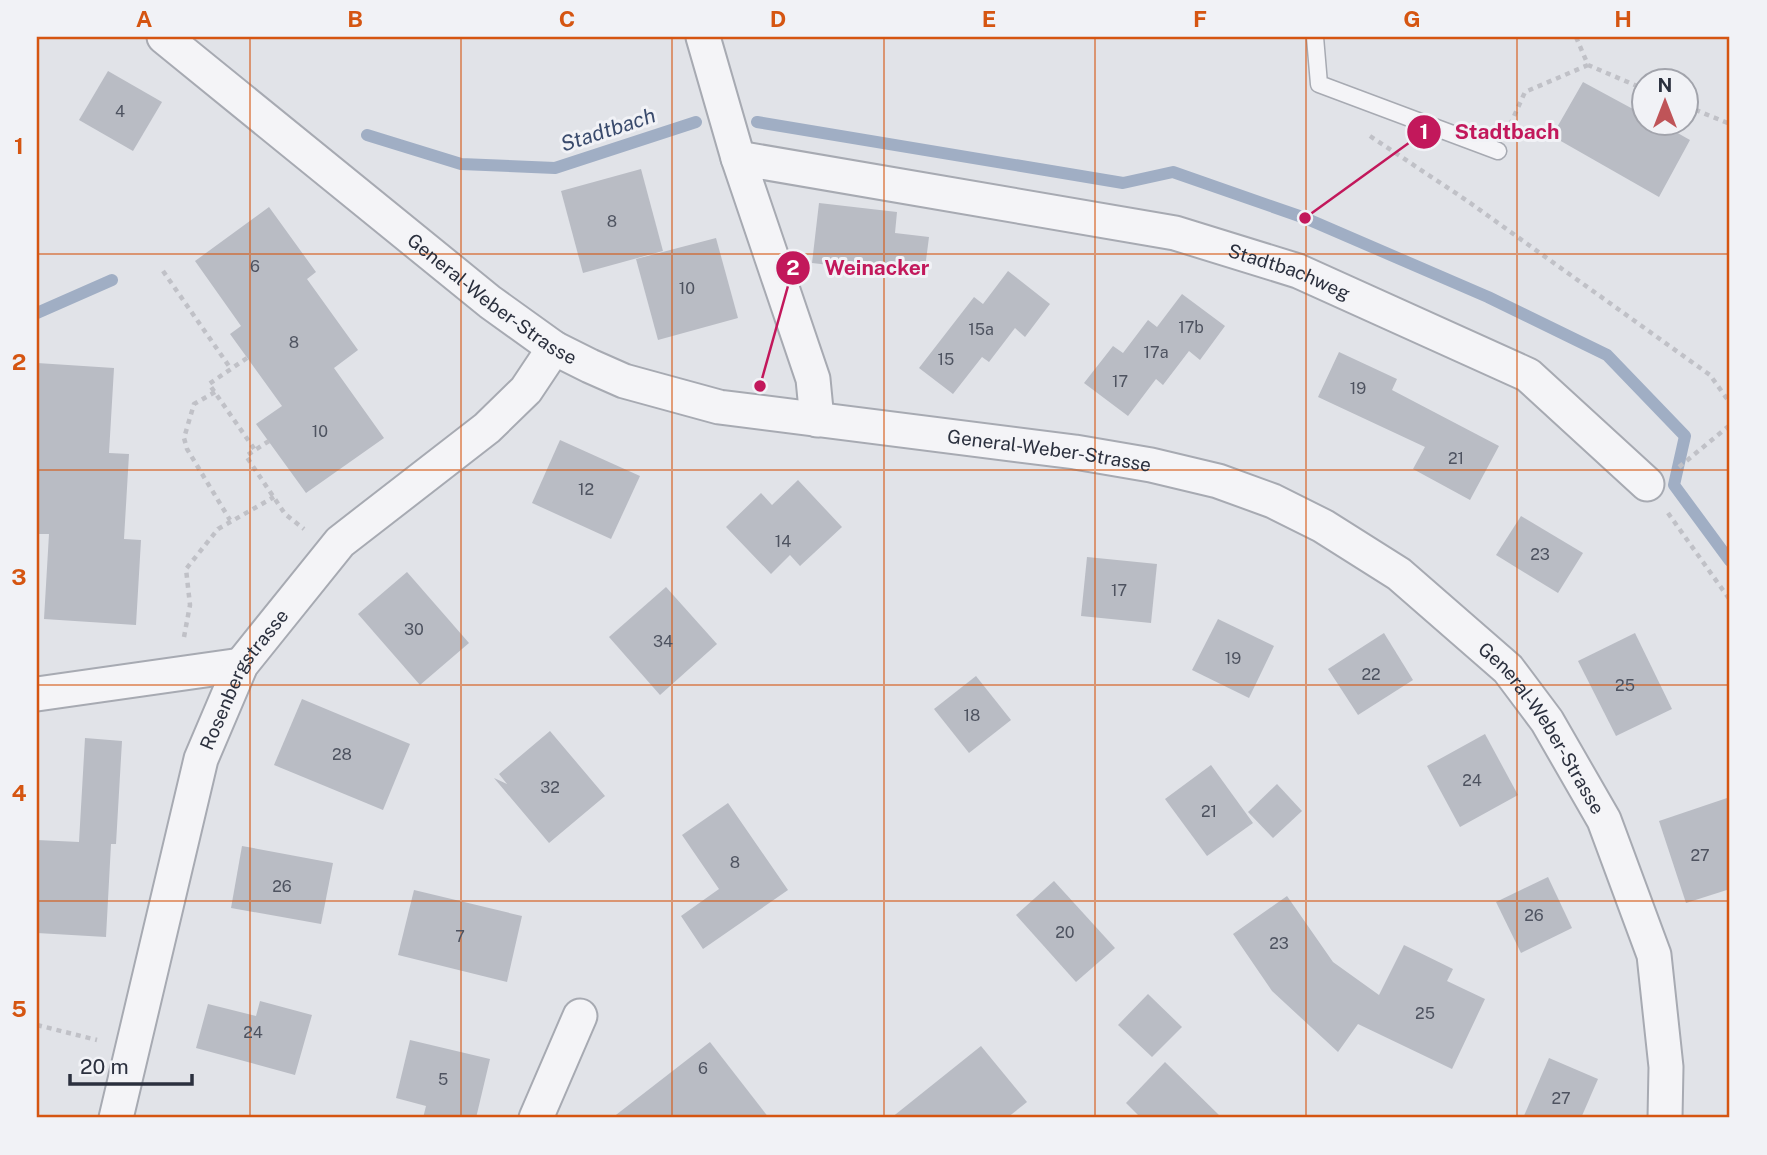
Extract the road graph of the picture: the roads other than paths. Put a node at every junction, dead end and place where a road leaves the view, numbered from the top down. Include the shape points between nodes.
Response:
1 (164, 37) edge
2 (703, 37) edge
3 (1315, 37) edge
4 (1502, 144) road end
5 (737, 158) junction
6 (554, 348) junction
7 (817, 420) junction
8 (1659, 479) road end
9 (242, 665) junction
10 (37, 694) edge
11 (580, 1016) dead end
12 (116, 1118) edge
13 (536, 1118) edge
14 (1665, 1118) edge

1 - 6 street, General-Weber-Strasse via 490,302
2 - 5 street
3 - 4 lane via 1319,84
5 - 7 street via 813,379
5 - 8 street, Stadtbachweg via 1175,233 1298,271 1528,375
6 - 7 street, General-Weber-Strasse via 624,381 671,396
6 - 9 street, Rosenbergstrasse via 526,390 487,428 340,542
7 - 14 street, General-Weber-Strasse via 1075,452 1218,481 1323,526 1418,589 1507,669 1547,721 1604,820 1654,955 1666,1067
9 - 10 street
9 - 12 street, Rosenbergstrasse via 201,760
11 - 13 street

